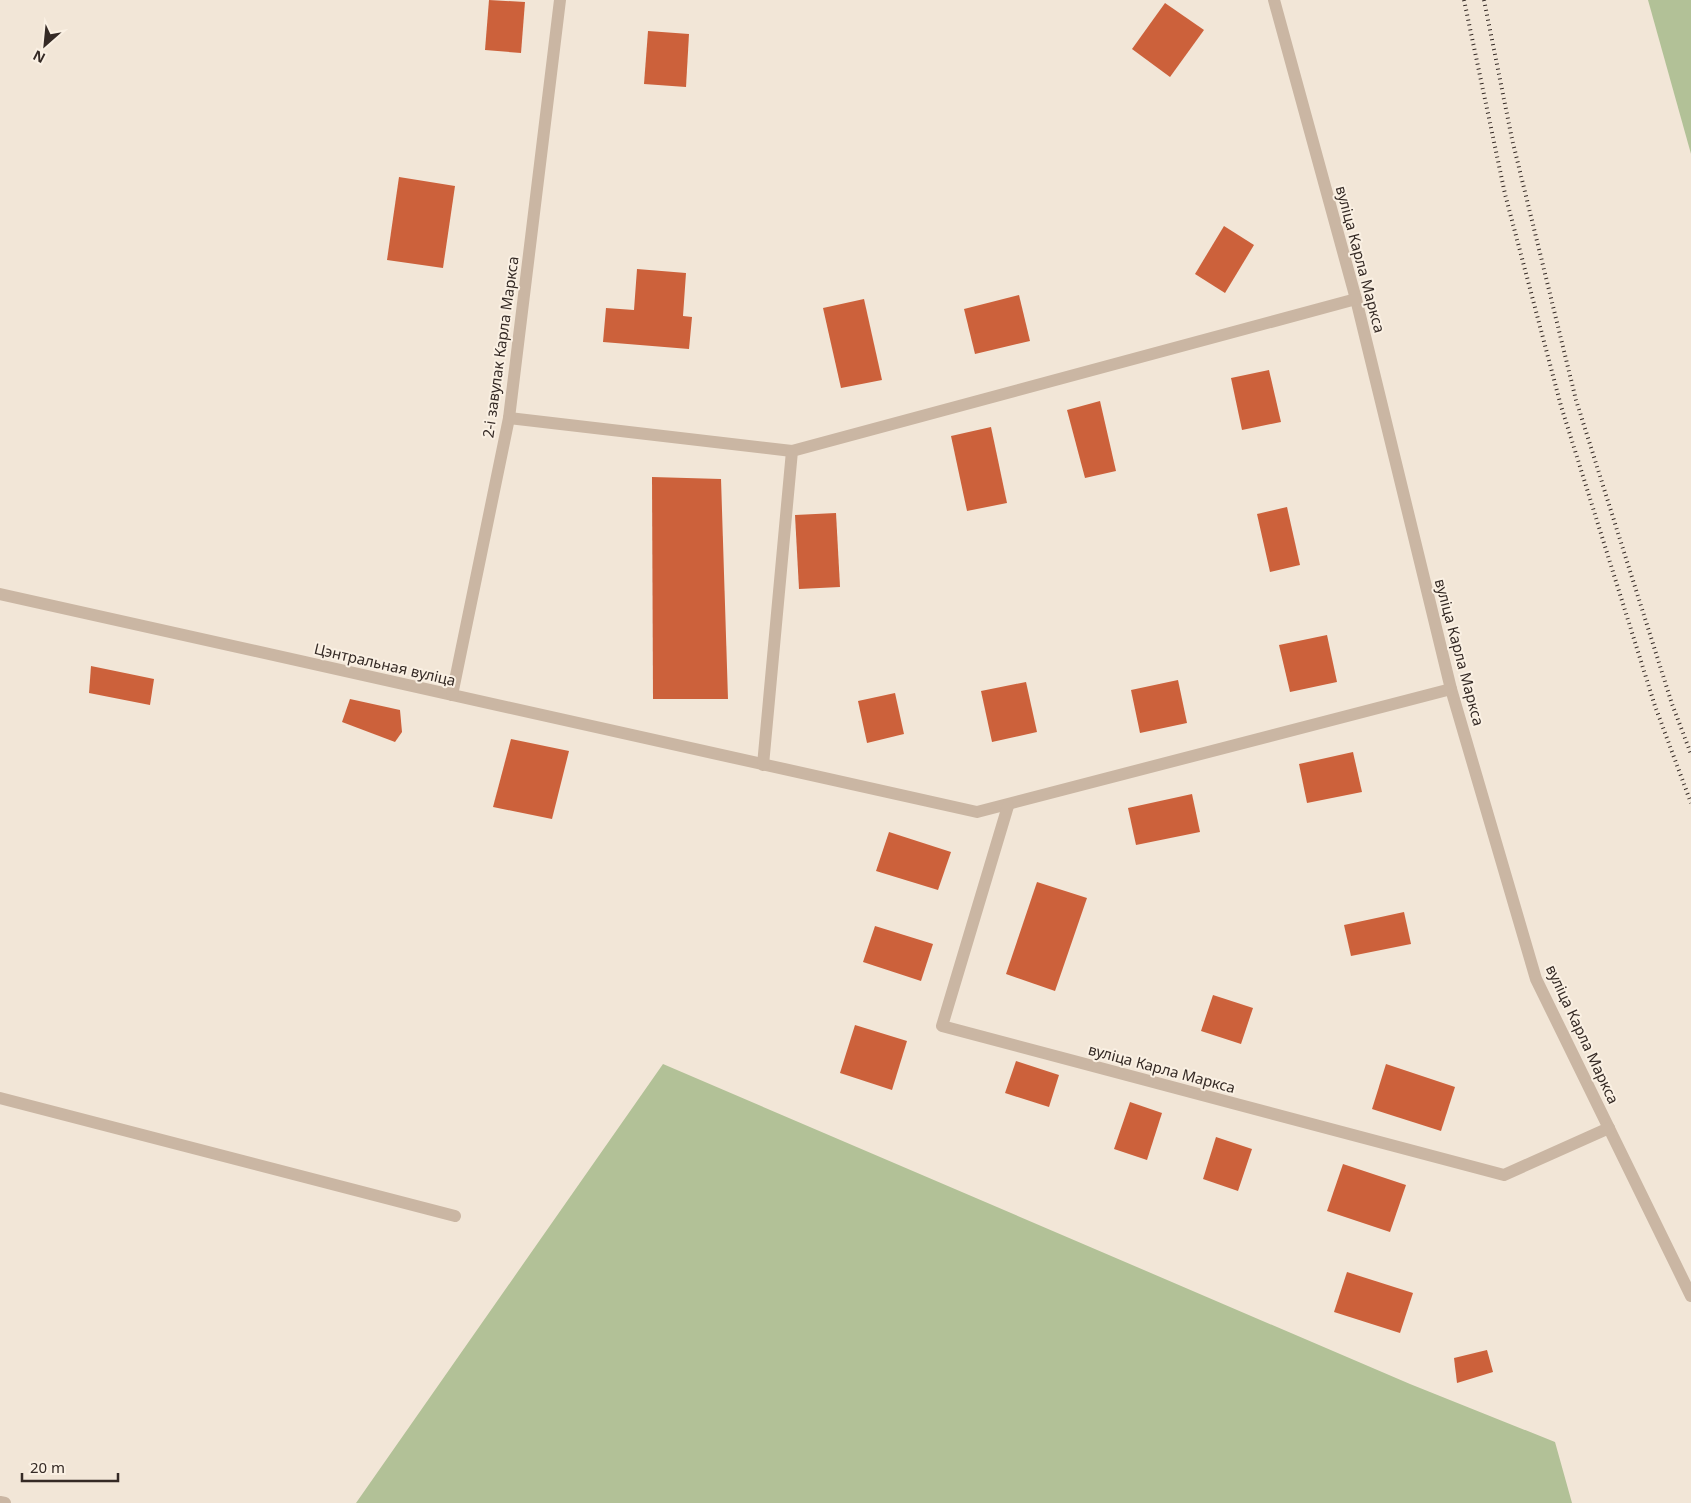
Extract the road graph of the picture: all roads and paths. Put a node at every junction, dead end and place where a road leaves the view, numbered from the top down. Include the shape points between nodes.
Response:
1 (560, 0) edge
2 (1274, 0) edge
3 (1356, 299) junction
4 (509, 418) junction
5 (792, 451) junction
6 (0, 594) edge
7 (1451, 689) junction
8 (452, 695) junction
9 (763, 765) junction
10 (1008, 806) junction
11 (0, 1098) edge
12 (1609, 1128) junction
13 (455, 1216) dead end
14 (1691, 1296) edge
15 (0, 1502) edge
16 (5, 1503) edge

1 - 4 street, 2-і завулак Карла Маркса
2 - 3 street, вуліца Карла Маркса
3 - 5 street
3 - 7 street, вуліца Карла Маркса
4 - 5 street
4 - 8 street, 2-і завулак Карла Маркса
5 - 9 street
6 - 8 street, Цэнтральная вуліца
7 - 10 street, Цэнтральная вуліца
7 - 12 street, вуліца Карла Маркса via 1536,979
8 - 9 street, Цэнтральная вуліца
9 - 10 street, Цэнтральная вуліца via 976,812
10 - 12 street, вуліца Карла Маркса via 942,1026 1504,1175
11 - 13 street
12 - 14 street
15 - 16 street

